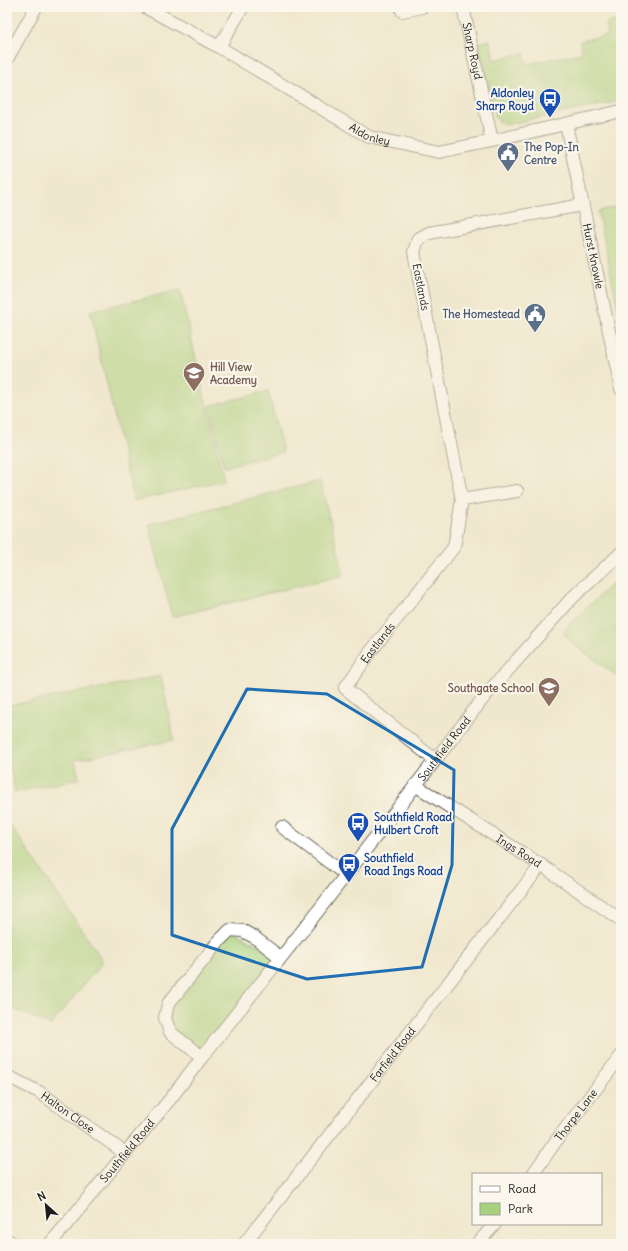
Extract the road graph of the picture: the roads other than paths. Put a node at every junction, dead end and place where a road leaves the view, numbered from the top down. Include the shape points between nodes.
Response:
1 (36, 7) edge
2 (145, 7) edge
3 (243, 7) edge
4 (422, 7) edge
5 (463, 7) edge
6 (402, 11) dead end
7 (219, 47) junction
8 (7, 59) edge
9 (621, 111) edge
10 (566, 124) junction
11 (492, 141) junction
12 (582, 205) junction
13 (621, 389) edge
14 (517, 491) dead end
15 (462, 500) junction
16 (621, 553) edge
17 (435, 760) junction
18 (415, 785) junction
19 (282, 826) dead end
20 (541, 865) junction
21 (346, 875) junction
22 (621, 920) edge
23 (280, 957) junction
24 (621, 1056) edge
25 (202, 1057) junction
26 (7, 1076) edge
27 (125, 1152) junction
28 (533, 1173) edge
29 (494, 1225) edge
30 (7, 1240) edge
31 (14, 1244) edge
32 (50, 1244) edge
33 (244, 1244) edge
34 (477, 1244) edge

1 - 8 street
2 - 7 street, Aldonley
3 - 7 street
4 - 6 street
5 - 11 street, Sharp Royd
7 - 11 street, Aldonley via 369,137 439,152
9 - 10 street, Aldonley
10 - 11 street, Aldonley
10 - 12 street, Hurst Knowle
12 - 13 street, Hurst Knowle
12 - 15 street, Eastlands via 429,233 418,239 414,252
14 - 15 street
15 - 17 street, Eastlands via 454,547 371,651 345,688
16 - 17 street, Southfield Road via 572,598 485,696
17 - 18 street, Southfield Road
18 - 20 street, Ings Road
18 - 21 street, Southfield Road
19 - 21 street
20 - 22 street, Ings Road
20 - 33 street, Farfield Road
21 - 23 street, Southfield Road
23 - 25 street, Southfield Road
23 - 25 street via 243,931 230,930 168,1004 165,1018 170,1032
24 - 28 street, Thorpe Lane
25 - 27 street, Southfield Road
26 - 27 street, Halton Close via 39,1092
27 - 32 street, Southfield Road
29 - 34 street
30 - 31 street

